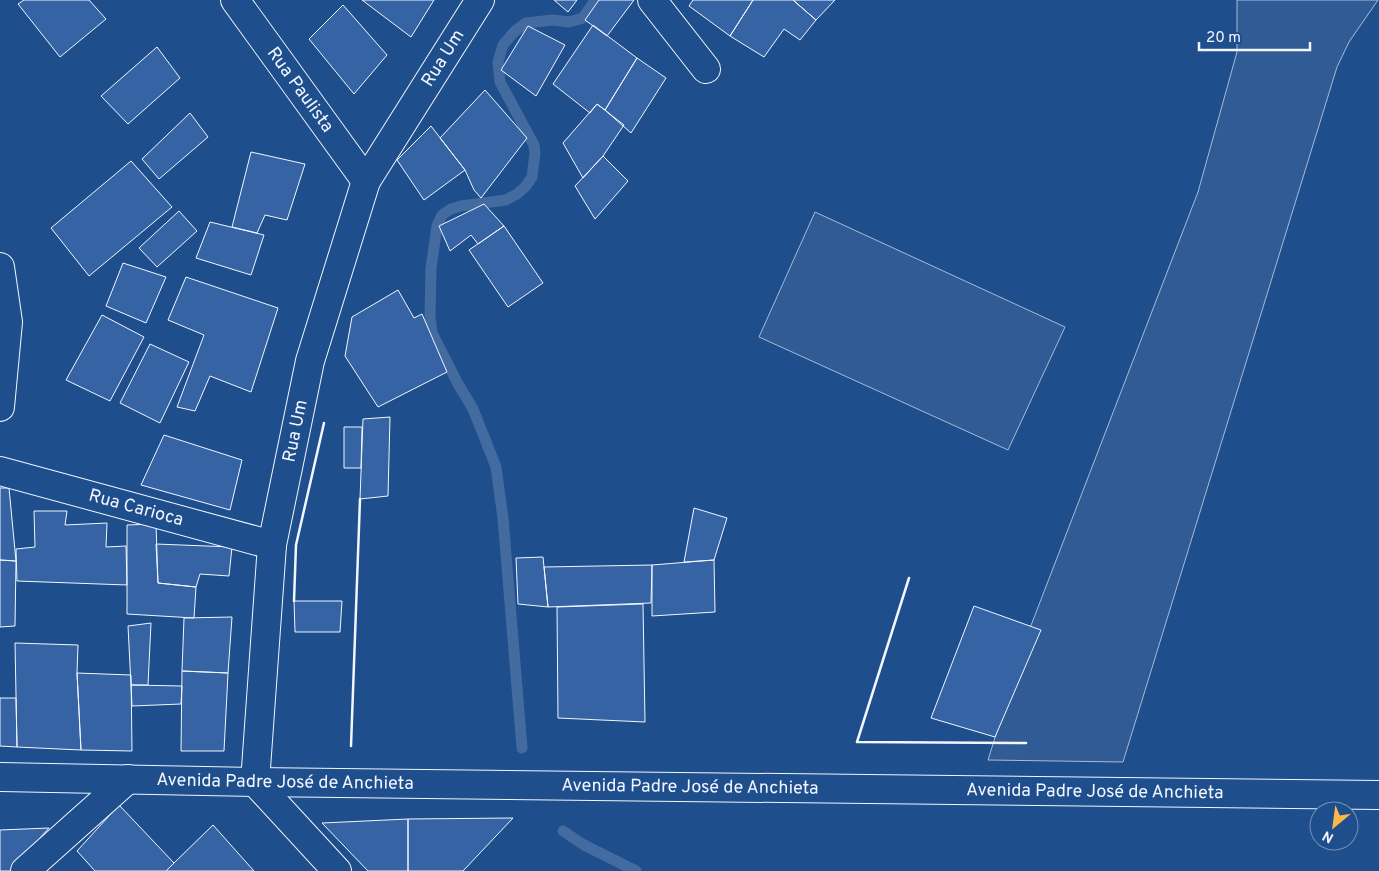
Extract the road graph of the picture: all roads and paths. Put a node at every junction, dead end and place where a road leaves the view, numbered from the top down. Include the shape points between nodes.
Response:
1 (235, 0) edge
2 (480, 0) edge
3 (652, 0) edge
4 (706, 69) dead end
5 (366, 181) junction
6 (0, 267) edge
7 (0, 407) edge
8 (0, 471) edge
9 (272, 544) junction
10 (0, 777) edge
11 (128, 779) junction
12 (256, 782) junction
13 (1379, 795) edge
14 (25, 871) edge
15 (337, 871) edge

1 - 5 street, Rua Paulista
2 - 5 street, Rua Um
3 - 4 street
5 - 9 street, Rua Um via 310,361
6 - 7 street via 8,322
8 - 9 street, Rua Carioca
9 - 12 street, Rua Um
10 - 11 street, Avenida Padre José de Anchieta
11 - 12 street, Avenida Padre José de Anchieta
11 - 14 street
12 - 13 street, Avenida Padre José de Anchieta
12 - 15 street

